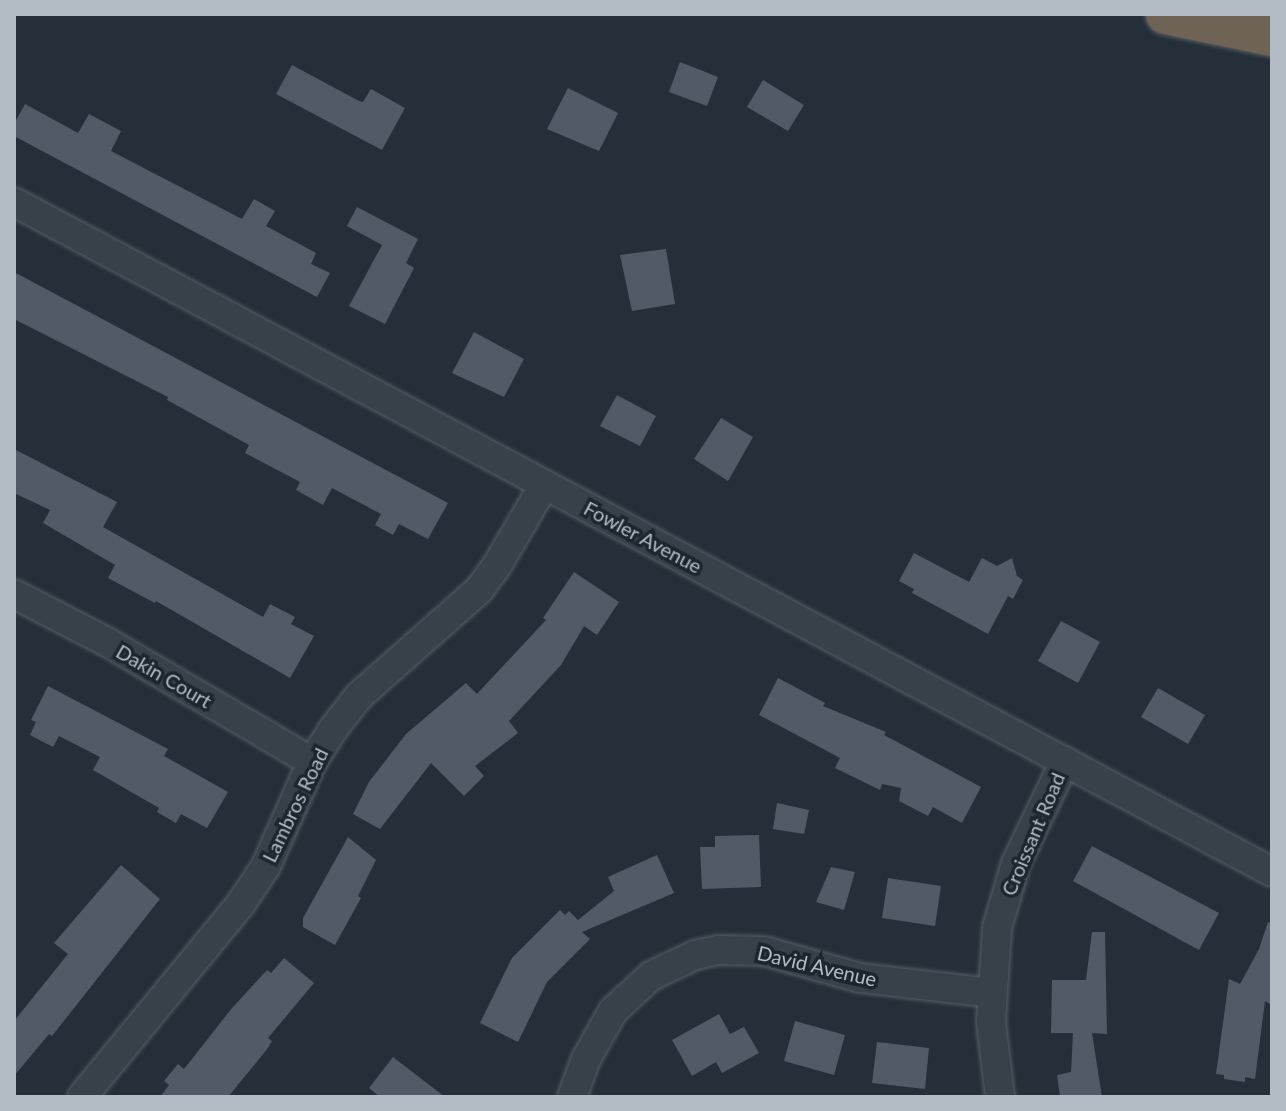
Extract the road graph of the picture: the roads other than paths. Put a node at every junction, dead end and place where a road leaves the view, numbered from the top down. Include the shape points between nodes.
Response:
1 (1166, 14) edge
2 (1272, 36) edge
3 (14, 202) edge
4 (544, 485) junction
5 (14, 594) edge
6 (1065, 761) junction
7 (312, 762) junction
8 (1272, 872) edge
9 (991, 993) junction
10 (82, 1097) edge
11 (572, 1097) edge
12 (1000, 1097) edge

1 - 2 highway
3 - 4 street, Fowler Avenue
4 - 6 street, Fowler Avenue
4 - 7 street, Lambros Road via 479,590 359,696
5 - 7 street, Dakin Court
6 - 8 street, Fowler Avenue
6 - 9 street, Croissant Road via 1005,897
7 - 10 street, Lambros Road via 266,866 242,902
9 - 11 street, David Avenue via 860,978 764,951 695,955 651,976 613,1011
9 - 12 street, Croissant Road

